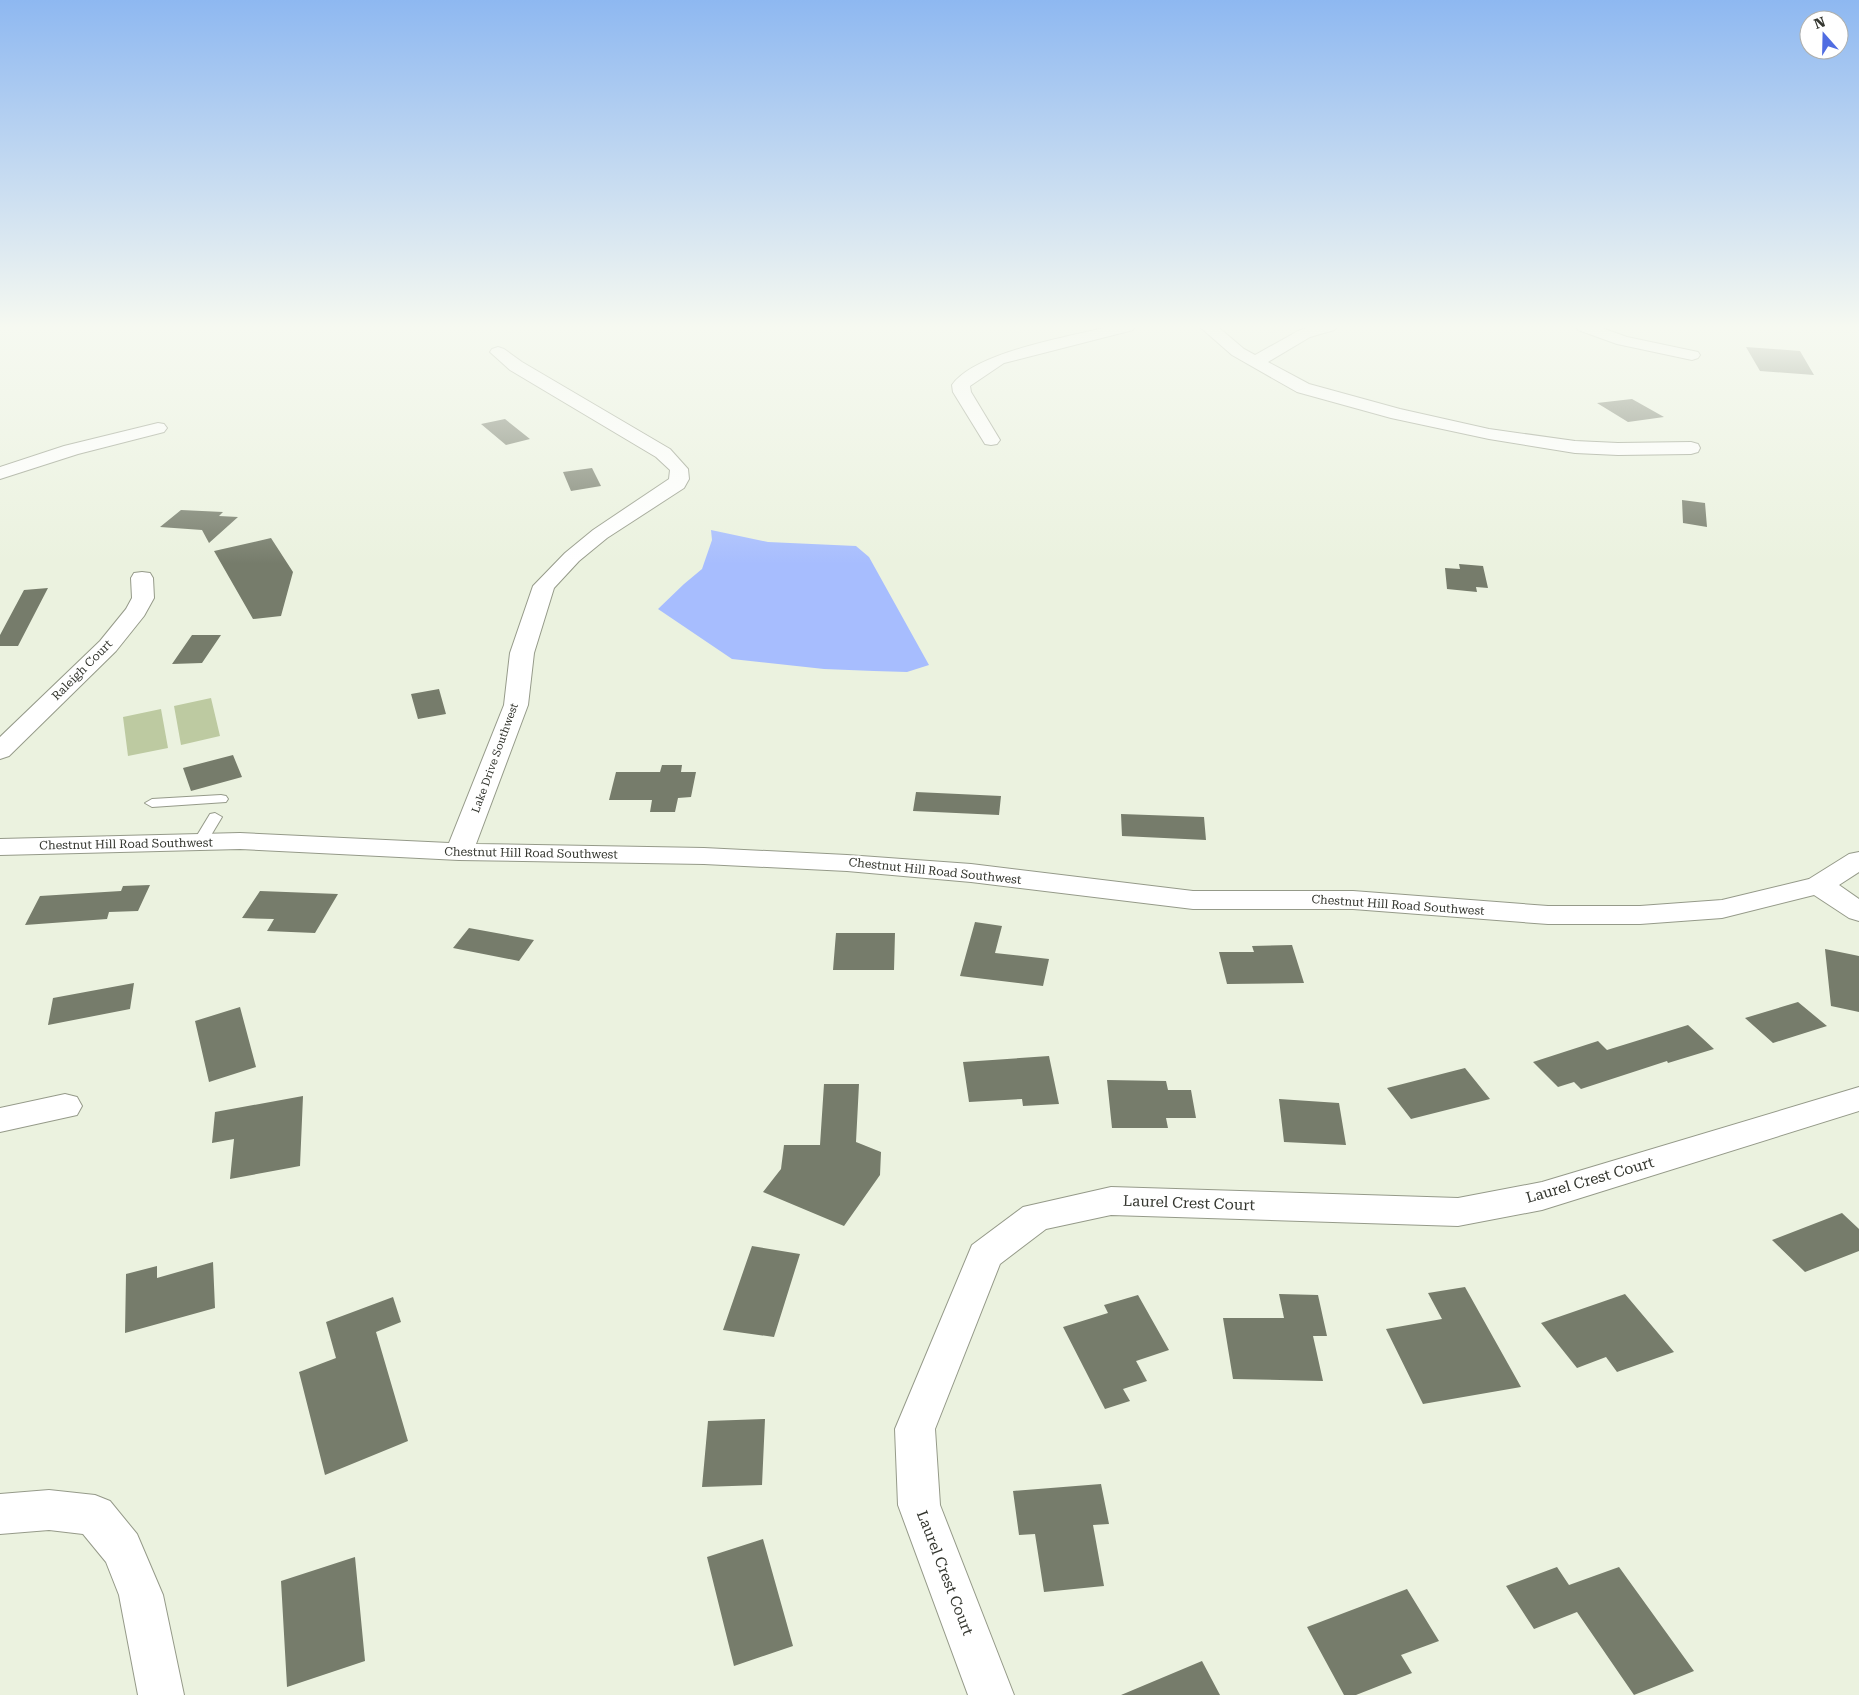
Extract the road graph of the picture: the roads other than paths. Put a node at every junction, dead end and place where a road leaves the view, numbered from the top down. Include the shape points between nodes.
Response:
1 (584, 406) edge
2 (971, 406) edge
3 (1372, 406) edge
4 (158, 428) dead end
5 (991, 440) dead end
6 (1691, 448) dead end
7 (0, 473) edge
8 (142, 578) dead end
9 (0, 752) edge
10 (221, 798) dead end
11 (152, 802) dead end
12 (216, 817) dead end
13 (200, 842) junction
14 (0, 847) edge
15 (459, 852) junction
16 (1859, 860) edge
17 (1819, 885) junction
18 (1859, 912) edge
19 (1859, 1099) edge
20 (65, 1106) dead end
21 (0, 1120) edge
22 (0, 1514) edge
23 (161, 1695) edge
24 (991, 1695) edge

1 - 15 street, Lake Drive Southwest via 659,450 677,465 680,473 677,484 600,534 544,586 522,653 516,705
2 - 5 street
3 - 6 street via 1489,434 1575,447
4 - 7 street
8 - 9 street, Raleigh Court via 143,598 108,646
10 - 11 lane
12 - 13 lane
13 - 14 street, Chestnut Hill Road Southwest
13 - 15 street, Chestnut Hill Road Southwest
15 - 17 street, Chestnut Hill Road Southwest via 847,862 972,873 1193,900 1353,900 1548,915 1640,915 1722,908
16 - 17 street, Chestnut Hill Road Southwest
17 - 18 street
19 - 24 street, Laurel Crest Court via 1542,1196 1458,1212 1111,1201 1036,1217 985,1255 915,1429 919,1505
20 - 21 street
22 - 23 street via 49,1510 95,1515 122,1549 142,1595

